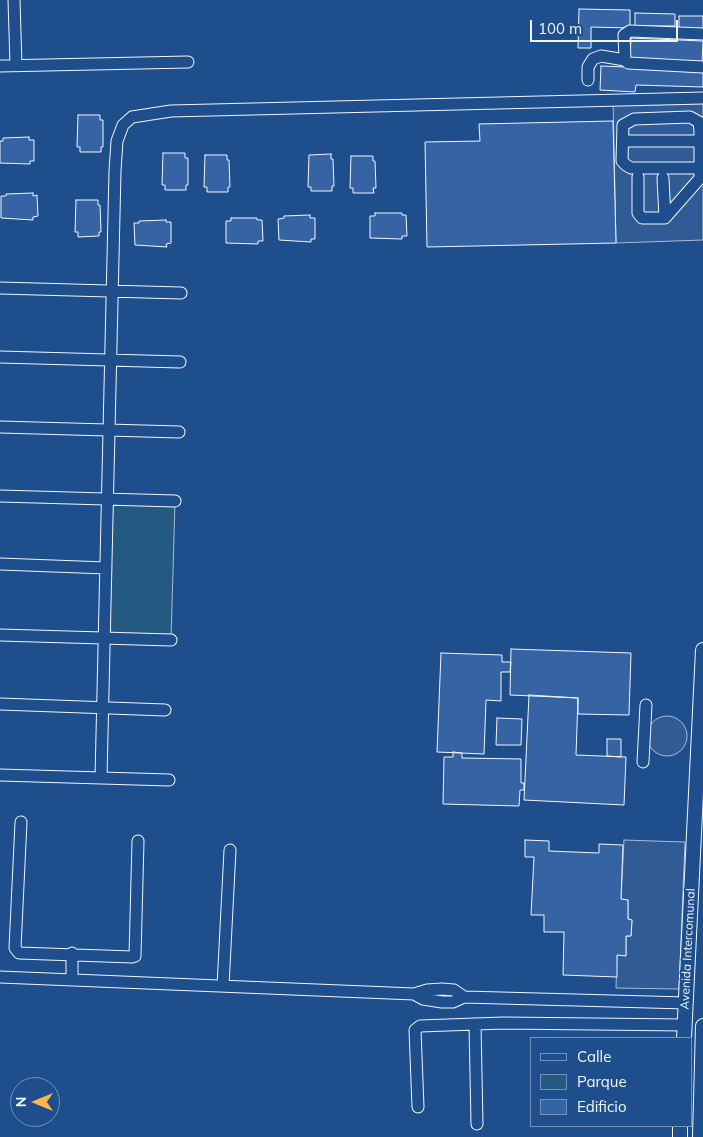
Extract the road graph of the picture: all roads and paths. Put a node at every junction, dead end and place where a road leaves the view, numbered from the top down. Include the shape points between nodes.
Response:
1 (14, 0) edge
2 (703, 34) edge
3 (625, 60) junction
4 (188, 62) dead end
5 (16, 65) junction
6 (0, 66) edge
7 (703, 67) edge
8 (588, 80) dead end
9 (703, 98) edge
10 (623, 141) junction
11 (700, 141) junction
12 (700, 168) junction
13 (638, 177) dead end
14 (663, 178) dead end
15 (665, 218) junction
16 (0, 288) edge
17 (112, 291) junction
18 (181, 293) dead end
19 (0, 358) edge
20 (111, 360) junction
21 (180, 362) dead end
22 (0, 427) edge
23 (110, 431) junction
24 (178, 432) dead end
25 (0, 496) edge
26 (108, 499) junction
27 (175, 501) dead end
28 (0, 564) edge
29 (106, 568) junction
30 (0, 635) edge
31 (104, 638) junction
32 (171, 640) dead end
33 (703, 650) edge
34 (0, 704) edge
35 (646, 705) dead end
36 (103, 708) junction
37 (165, 710) dead end
38 (643, 762) dead end
39 (0, 775) edge
40 (101, 778) junction
41 (169, 780) dead end
42 (21, 822) dead end
43 (138, 841) dead end
44 (230, 850) dead end
45 (72, 953) junction
46 (0, 977) edge
47 (72, 979) junction
48 (223, 986) junction
49 (686, 1003) junction
50 (475, 1024) junction
51 (703, 1026) edge
52 (685, 1032) edge
53 (418, 1107) dead end
54 (477, 1124) dead end
55 (700, 1137) edge

1 - 5 street
2 - 3 street via 630,31 624,35
3 - 7 street via 628,63
3 - 8 street via 601,56 593,59 588,67
4 - 5 street
5 - 6 street
9 - 17 street via 311,106 171,111 132,117 123,125 117,141
10 - 11 street
10 - 11 street via 623,125 628,120 690,117 699,122
10 - 12 street via 622,161 632,168
11 - 12 street
12 - 15 street via 700,178
13 - 15 street via 638,213 642,218
14 - 15 street
16 - 17 street
17 - 18 street
17 - 20 street
19 - 20 street
20 - 21 street
20 - 23 street
22 - 23 street
23 - 24 street
23 - 26 street
25 - 26 street
26 - 27 street
26 - 29 street
28 - 29 street
29 - 31 street
30 - 31 street
31 - 32 street
31 - 36 street
33 - 49 main road, Avenida Intercomunal
34 - 36 street
35 - 38 street
36 - 37 street
36 - 40 street
39 - 40 street
40 - 41 street
42 - 45 street via 14,948 19,953
43 - 45 street via 135,956
44 - 48 street
45 - 47 street
46 - 47 street
47 - 48 street
48 - 49 street via 414,994 442,1002 464,997
49 - 52 main road, Avenida Intercomunal
50 - 52 street
50 - 53 street via 415,1030
50 - 54 street
51 - 55 main road

